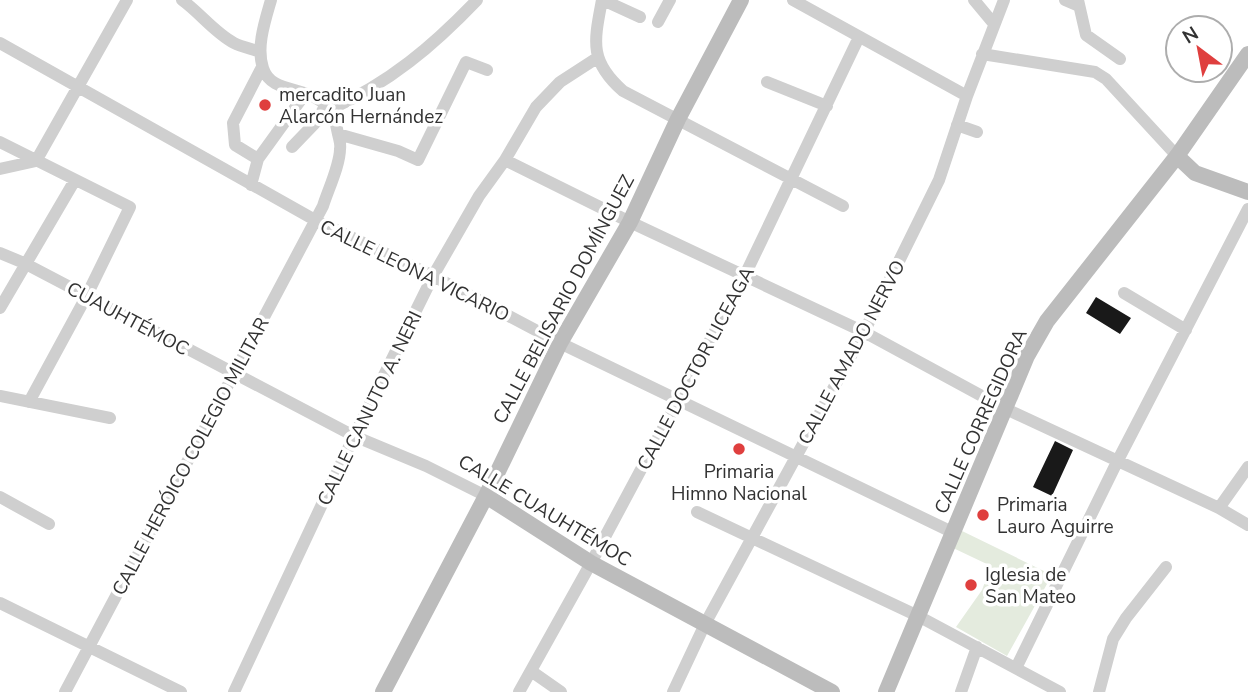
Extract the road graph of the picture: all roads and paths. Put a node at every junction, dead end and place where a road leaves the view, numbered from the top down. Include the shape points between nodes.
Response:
1 (127, 0) edge
2 (182, 0) edge
3 (271, 0) edge
4 (477, 0) edge
5 (603, 0) edge
6 (670, 0) edge
7 (741, 0) edge
8 (793, 0) edge
9 (974, 0) edge
10 (1004, 0) edge
11 (1065, 0) edge
12 (1079, 3) edge
13 (640, 17) dead end
14 (659, 22) dead end
15 (994, 24) junction
16 (859, 37) junction
17 (0, 43) edge
18 (260, 52) junction
19 (982, 54) junction
20 (1248, 54) edge
21 (597, 58) junction
22 (1120, 59) dead end
23 (262, 67) junction
24 (487, 70) dead end
25 (767, 82) dead end
26 (78, 87) junction
27 (305, 94) junction
28 (967, 96) junction
29 (827, 106) junction
30 (329, 107) junction
31 (678, 119) junction
32 (957, 125) junction
33 (977, 132) dead end
34 (338, 134) junction
35 (0, 142) edge
36 (292, 147) dead end
37 (1177, 156) junction
38 (258, 159) junction
39 (36, 160) junction
40 (505, 160) junction
41 (0, 169) edge
42 (75, 180) junction
43 (791, 181) junction
44 (251, 185) junction
45 (1248, 192) edge
46 (843, 206) dead end
47 (1248, 209) edge
48 (315, 220) junction
49 (630, 222) junction
50 (0, 253) edge
51 (24, 263) junction
52 (745, 275) junction
53 (433, 276) junction
54 (1124, 293) dead end
55 (86, 297) junction
56 (0, 308) edge
57 (1186, 330) junction
58 (864, 332) junction
59 (560, 343) junction
60 (233, 373) junction
61 (0, 396) edge
62 (678, 400) junction
63 (29, 402) junction
64 (1004, 408) junction
65 (110, 418) dead end
66 (354, 436) junction
67 (796, 457) junction
68 (1117, 462) junction
69 (1248, 467) edge
70 (486, 496) junction
71 (0, 497) edge
72 (1219, 508) junction
73 (697, 512) dead end
74 (48, 524) dead end
75 (1248, 525) edge
76 (954, 533) junction
77 (754, 537) junction
78 (592, 563) junction
79 (1166, 567) dead end
80 (0, 603) edge
81 (918, 616) junction
82 (705, 624) junction
83 (977, 647) junction
84 (88, 648) junction
85 (1016, 668) junction
86 (530, 671) junction
87 (65, 692) edge
88 (181, 692) edge
89 (234, 692) edge
90 (383, 692) edge
91 (519, 692) edge
92 (561, 692) edge
93 (673, 692) edge
94 (832, 692) edge
95 (886, 692) edge
96 (961, 692) edge
97 (1060, 692) edge
98 (1099, 692) edge

1 - 26 street
2 - 18 street via 234,43
3 - 18 street
4 - 30 street via 393,76
5 - 13 street
5 - 21 street
6 - 14 street
7 - 31 street, CALLE BELISARIO DOMÍNGUEZ
8 - 16 street
9 - 15 street
10 - 15 street, CALLE AMADO NERVO
11 - 12 street
12 - 22 street via 1086,35
15 - 19 street, CALLE AMADO NERVO
16 - 28 street
16 - 29 street, CALLE DOCTOR LICEAGA
17 - 26 street, CALLE LEONA VICARIO
18 - 23 street
19 - 28 street, CALLE AMADO NERVO
19 - 37 street via 1095,72
20 - 37 street, CALLE CORREGIDORA
21 - 31 street via 607,77 623,91
21 - 40 street, CALLE CANUTO A. NERI via 560,82 536,107
23 - 27 street via 277,84
23 - 38 street via 233,123 235,145
24 - 34 street via 466,62 418,160
25 - 29 street
26 - 39 street
26 - 44 street, CALLE LEONA VICARIO
27 - 30 street
27 - 38 street
28 - 32 street, CALLE AMADO NERVO
29 - 43 street, CALLE DOCTOR LICEAGA
30 - 34 street
30 - 36 street
31 - 43 street
31 - 49 street, CALLE BELISARIO DOMÍNGUEZ
32 - 33 street
32 - 58 street, CALLE AMADO NERVO via 939,180
34 - 48 street, CALLE HERÓICO COLEGIO MILITAR via 340,150
35 - 39 street
37 - 45 street via 1195,173
37 - 64 street, CALLE CORREGIDORA via 1047,321
38 - 44 street
39 - 41 street
39 - 42 street
40 - 49 street
40 - 53 street, CALLE CANUTO A. NERI
42 - 51 street
42 - 55 street via 130,207
43 - 46 street
43 - 52 street, CALLE DOCTOR LICEAGA
44 - 48 street, CALLE LEONA VICARIO
47 - 57 street
48 - 53 street, CALLE LEONA VICARIO
48 - 60 street, CALLE HERÓICO COLEGIO MILITAR
49 - 52 street
49 - 59 street, CALLE BELISARIO DOMÍNGUEZ
50 - 51 street, CUAUHTÉMOC
51 - 55 street, CUAUHTÉMOC
51 - 56 street
52 - 58 street
52 - 62 street, CALLE DOCTOR LICEAGA
53 - 59 street, CALLE LEONA VICARIO
53 - 66 street, CALLE CANUTO A. NERI
54 - 57 street
55 - 60 street, CUAUHTÉMOC
55 - 63 street
57 - 68 street
58 - 64 street
58 - 67 street, CALLE AMADO NERVO
59 - 62 street, CALLE LEONA VICARIO
59 - 70 street, CALLE BELISARIO DOMÍNGUEZ
60 - 66 street, CALLE CUAUHTÉMOC
60 - 84 street, CALLE HERÓICO COLEGIO MILITAR
61 - 63 street
62 - 67 street, CALLE LEONA VICARIO
62 - 78 street, CALLE DOCTOR LICEAGA
63 - 65 street
64 - 68 street
64 - 76 street, CALLE CORREGIDORA
66 - 70 street, CALLE CUAUHTÉMOC
66 - 89 street, CALLE CANUTO A. NERI
67 - 76 street, CALLE LEONA VICARIO
67 - 77 street, CALLE AMADO NERVO
68 - 72 street
68 - 85 street
69 - 72 street
70 - 78 street, CALLE CUAUHTÉMOC
70 - 90 street, CALLE BELISARIO DOMÍNGUEZ
71 - 74 street
72 - 75 street
73 - 77 street
76 - 81 street, CALLE CORREGIDORA
77 - 81 street
77 - 82 street, CALLE AMADO NERVO
78 - 82 street, CALLE CUAUHTÉMOC
78 - 86 street, CALLE DOCTOR LICEAGA
79 - 98 street via 1113,639
80 - 84 street
81 - 83 street
81 - 95 street, CALLE CORREGIDORA
82 - 93 street, CALLE AMADO NERVO
82 - 94 street, CALLE CUAUHTÉMOC
83 - 85 street
83 - 96 street
84 - 87 street, CALLE HERÓICO COLEGIO MILITAR
84 - 88 street
85 - 97 street
86 - 91 street, CALLE DOCTOR LICEAGA
86 - 92 street

